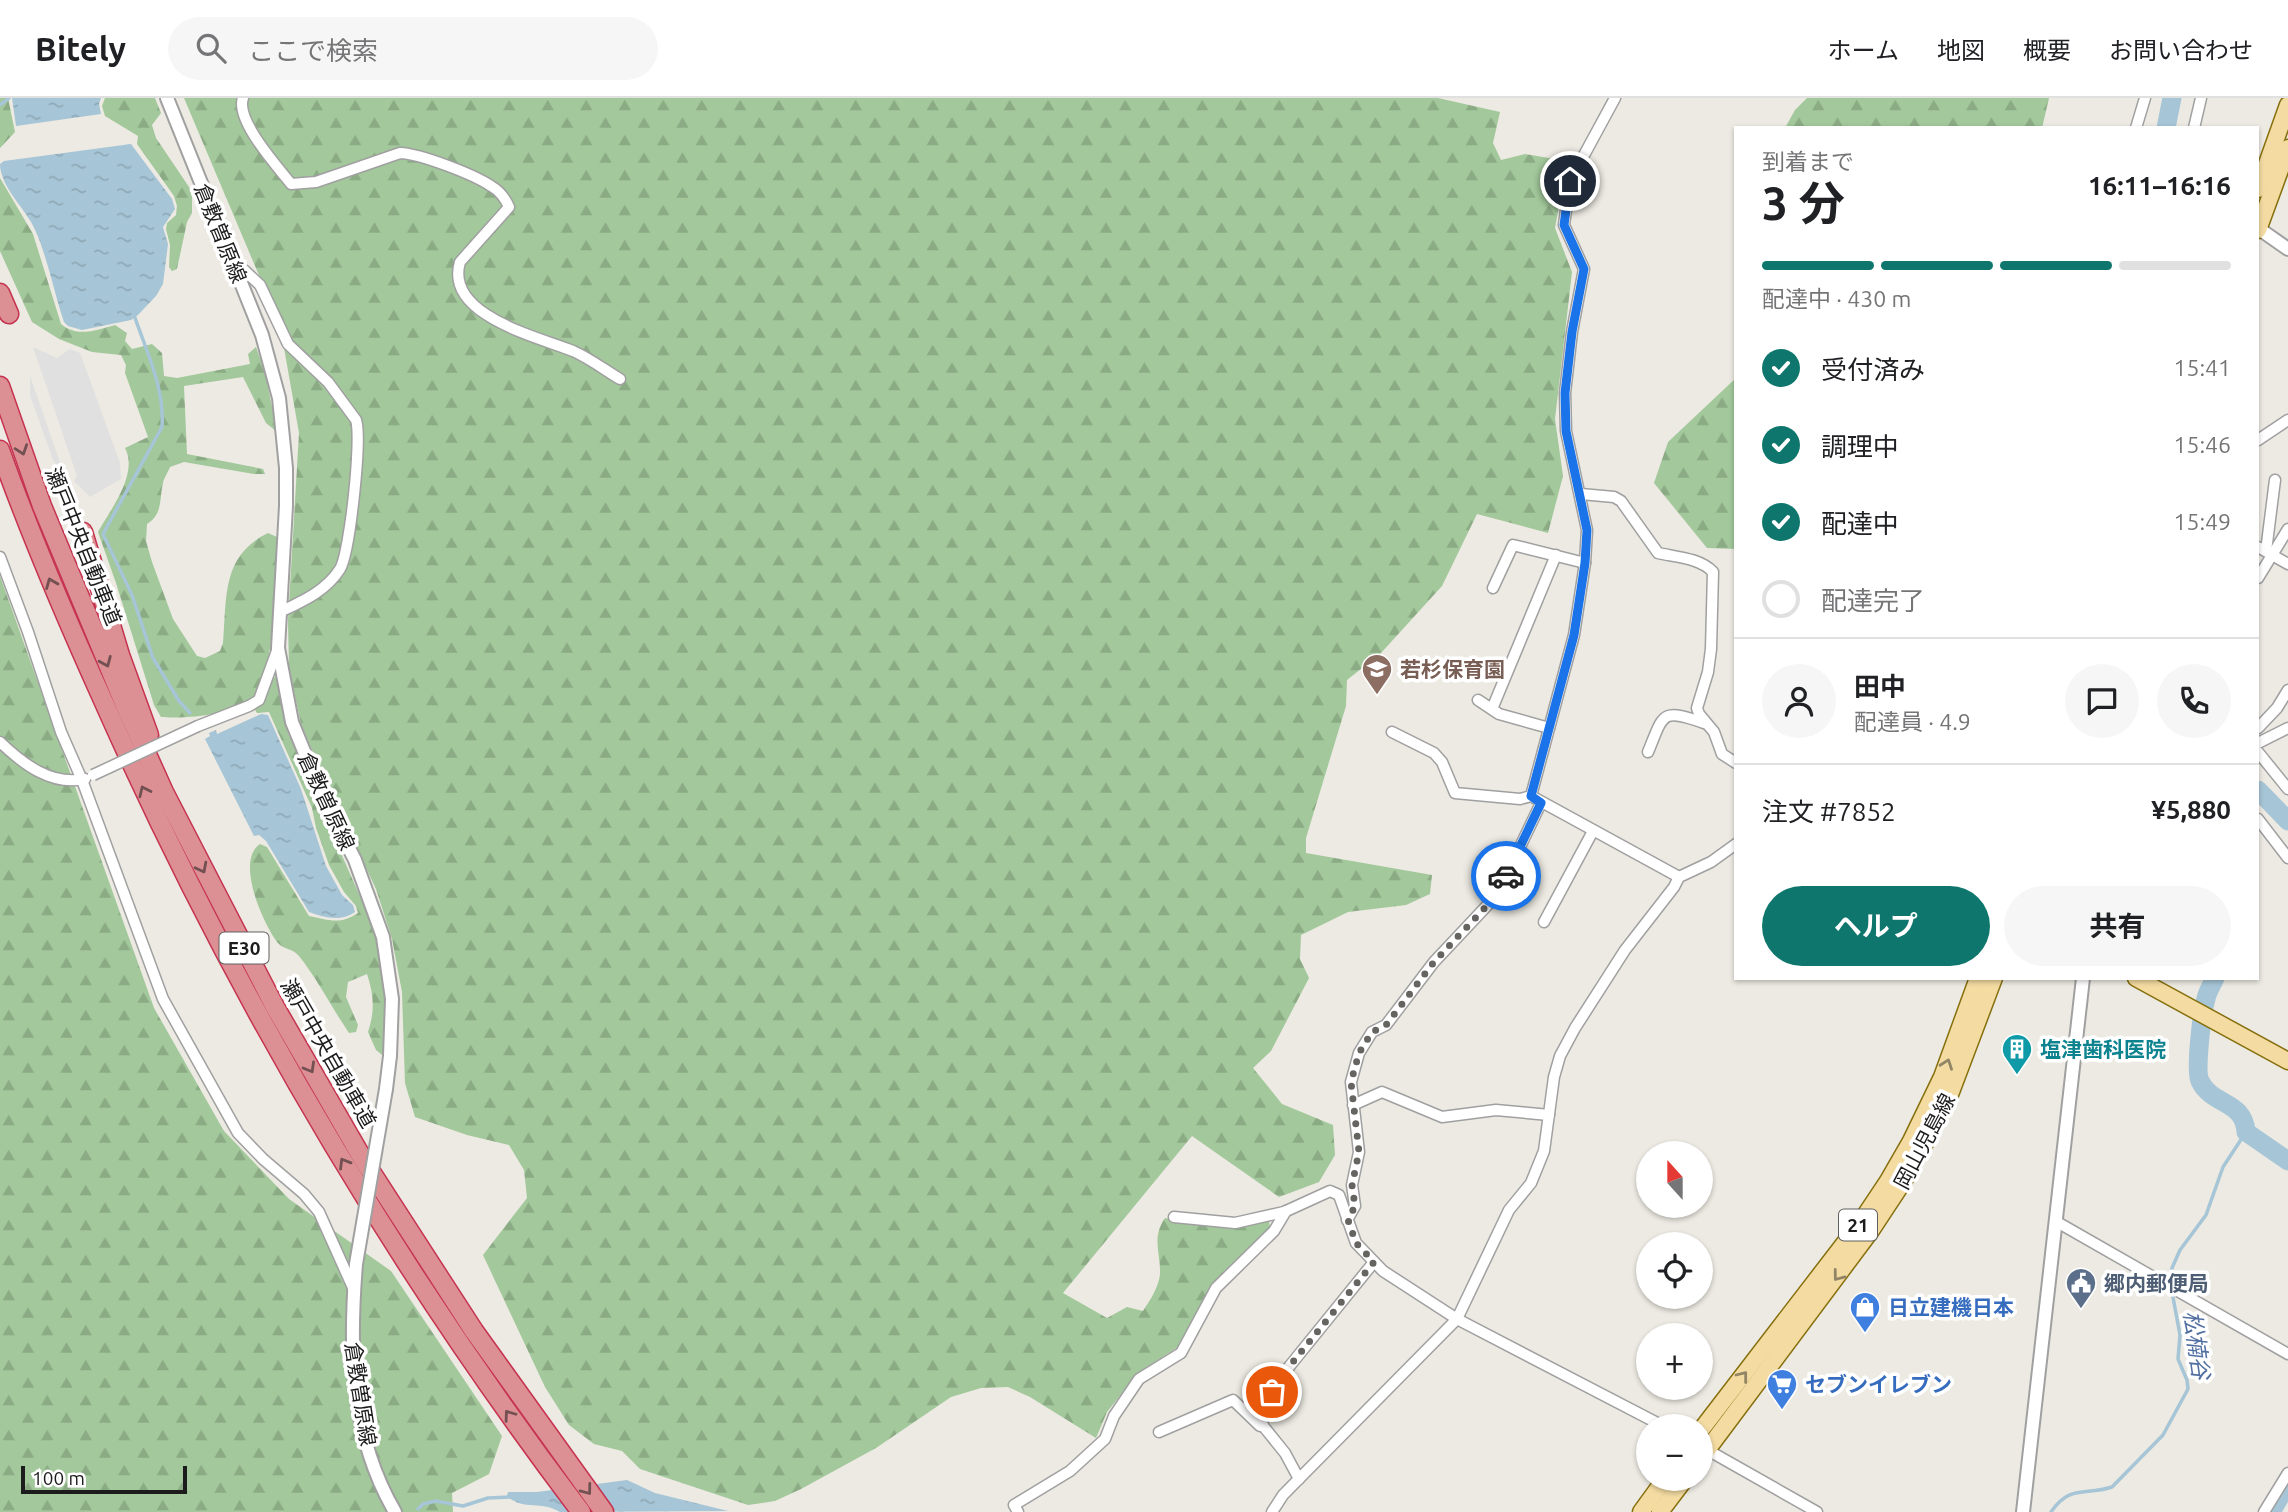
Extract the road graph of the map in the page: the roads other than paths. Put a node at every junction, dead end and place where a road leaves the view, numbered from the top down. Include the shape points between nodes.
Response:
1 (167, 98) edge
2 (243, 98) edge
3 (1615, 98) edge
4 (2145, 98) edge
5 (2201, 98) edge
6 (2288, 105) edge
7 (2137, 126) edge
8 (2194, 126) edge
9 (2288, 148) edge
10 (2259, 186) edge
11 (2259, 226) edge
12 (2259, 230) edge
13 (2288, 249) edge
14 (234, 264) junction
15 (0, 293) edge
16 (9, 314) dead end
17 (620, 379) dead end
18 (0, 386) edge
19 (2288, 420) edge
20 (2259, 439) edge
21 (0, 450) edge
22 (0, 464) edge
23 (2275, 481) dead end
24 (1581, 494) junction
25 (24, 517) junction
26 (2288, 529) edge
27 (83, 532) dead end
28 (2265, 551) edge
29 (1556, 555) junction
30 (0, 557) edge
31 (1585, 563) junction
32 (2288, 564) edge
33 (2259, 574) edge
34 (1493, 588) dead end
35 (280, 612) junction
36 (278, 648) junction
37 (2288, 690) edge
38 (1478, 700) dead end
39 (1492, 709) junction
40 (1704, 723) junction
41 (2259, 727) edge
42 (1549, 728) junction
43 (2288, 728) edge
44 (1392, 732) dead end
45 (0, 742) edge
46 (2259, 742) edge
47 (2259, 744) edge
48 (1648, 752) dead end
49 (2259, 753) edge
50 (1734, 762) edge
51 (82, 780) junction
52 (2287, 783) edge
53 (164, 792) junction
54 (1531, 796) junction
55 (1541, 803) junction
56 (2259, 820) edge
57 (1593, 831) junction
58 (1734, 845) edge
59 (2288, 858) edge
60 (1679, 877) junction
61 (1544, 922) dead end
62 (1977, 980) edge
63 (1993, 980) edge
64 (2083, 980) edge
65 (2140, 980) edge
66 (2288, 1061) edge
67 (1353, 1105) junction
68 (1549, 1115) junction
69 (1890, 1190) junction
70 (1286, 1212) junction
71 (1174, 1217) dead end
72 (1348, 1220) junction
73 (2057, 1222) junction
74 (1374, 1262) junction
75 (354, 1291) junction
76 (1457, 1319) junction
77 (2288, 1354) edge
78 (1640, 1414) edge
79 (1713, 1414) edge
80 (1264, 1427) junction
81 (1159, 1432) dead end
82 (1713, 1438) edge
83 (1713, 1456) edge
84 (2288, 1473) edge
85 (1299, 1479) junction
86 (1656, 1491) edge
87 (1676, 1491) edge
88 (396, 1512) edge
89 (581, 1512) edge
90 (604, 1512) edge
91 (1018, 1512) edge
92 (1272, 1512) edge
93 (1641, 1512) edge
94 (1660, 1512) edge
95 (1817, 1512) edge
96 (2023, 1512) edge
97 (2264, 1512) edge

1 - 14 street, 倉敷曽原線
2 - 17 street via 244,118 291,184 316,182 411,153 491,186 509,207 460,262 456,273 464,294 490,318 574,352
3 - 24 street via 1570,181 1564,225 1584,269 1565,393 1566,431
4 - 7 street
5 - 8 street
6 - 10 main road
9 - 11 main road
12 - 13 street
14 - 35 street, 倉敷曽原線 via 262,335 279,398 286,468
14 - 35 street via 260,285 288,344 328,382 359,427 345,560 329,584
15 - 16 highway
18 -> 53 highway, 瀬戸中央自動車道 / E30 via 77,596
19 - 20 street
21 - 25 highway, 瀬戸中央自動車道 / E30
22 - 25 highway
23 - 28 street
24 - 31 street via 1587,530
24 - 40 street via 1621,501 1658,553 1696,562 1713,572 1711,649 1697,708
89 -> 25 highway, 瀬戸中央自動車道 / E30 via 433,1305 360,1191 238,979 164,835
26 - 28 street
27 - 53 highway via 157,757
28 - 32 street
28 - 33 street
29 - 31 street
29 - 34 street via 1513,544
29 - 39 street
30 - 51 street
31 - 42 street via 1574,635
35 - 36 street, 倉敷曽原線
36 - 51 street, bridge via 259,700
36 - 75 street, 倉敷曽原線, bridge via 292,722 355,860 383,937 392,999 386,1089
37 - 41 street
38 - 39 street
39 - 42 street
40 - 48 street via 1669,714 1662,718
40 - 50 street via 1714,732 1722,754
42 - 54 street
43 - 46 street
44 - 54 street via 1434,753 1455,793
45 - 51 street via 34,771
47 - 52 street
49 - 52 street
51 - 75 street via 163,999 178,1028 238,1133 319,1212
53 -> 90 highway, 瀬戸中央自動車道 / E30 via 275,1007 364,1161 474,1331
54 - 55 street
55 - 57 street
55 - 67 street via 1497,895 1434,962 1386,1025 1372,1032 1359,1053 1351,1082
56 - 59 street
57 - 60 street
57 - 61 street
58 - 60 street
60 - 68 street via 1575,1028 1560,1056
69 -> 62 main road, 岡山児島線 / 21 via 1942,1077
63 - 69 main road, 岡山児島線 / 21 via 1951,1092 1929,1136
64 - 73 street
65 - 66 main road
67 - 68 street via 1382,1092 1443,1117 1496,1110
67 - 72 street via 1359,1152 1352,1185 1355,1206
68 - 76 street via 1544,1151 1531,1183 1510,1210
79 -> 69 main road, 岡山児島線 / 21
69 -> 82 main road, 岡山児島線 / 21 via 1870,1232
70 - 71 street via 1235,1223
70 - 72 street via 1330,1191 1339,1195
70 - 91 street via 1274,1231 1216,1288 1181,1353 1139,1379 1114,1416 1105,1439 1070,1471 1014,1505
72 - 74 street via 1356,1243
73 - 77 street
73 - 96 street
74 - 76 street
74 - 80 street via 1284,1373 1259,1417
75 - 88 street, 倉敷曽原線 via 352,1360 358,1403 372,1460
76 - 78 street
76 - 85 street
80 - 81 street via 1233,1400
80 - 85 street
83 - 95 street
84 - 97 street
85 - 92 street
86 - 93 main road
87 - 94 main road

